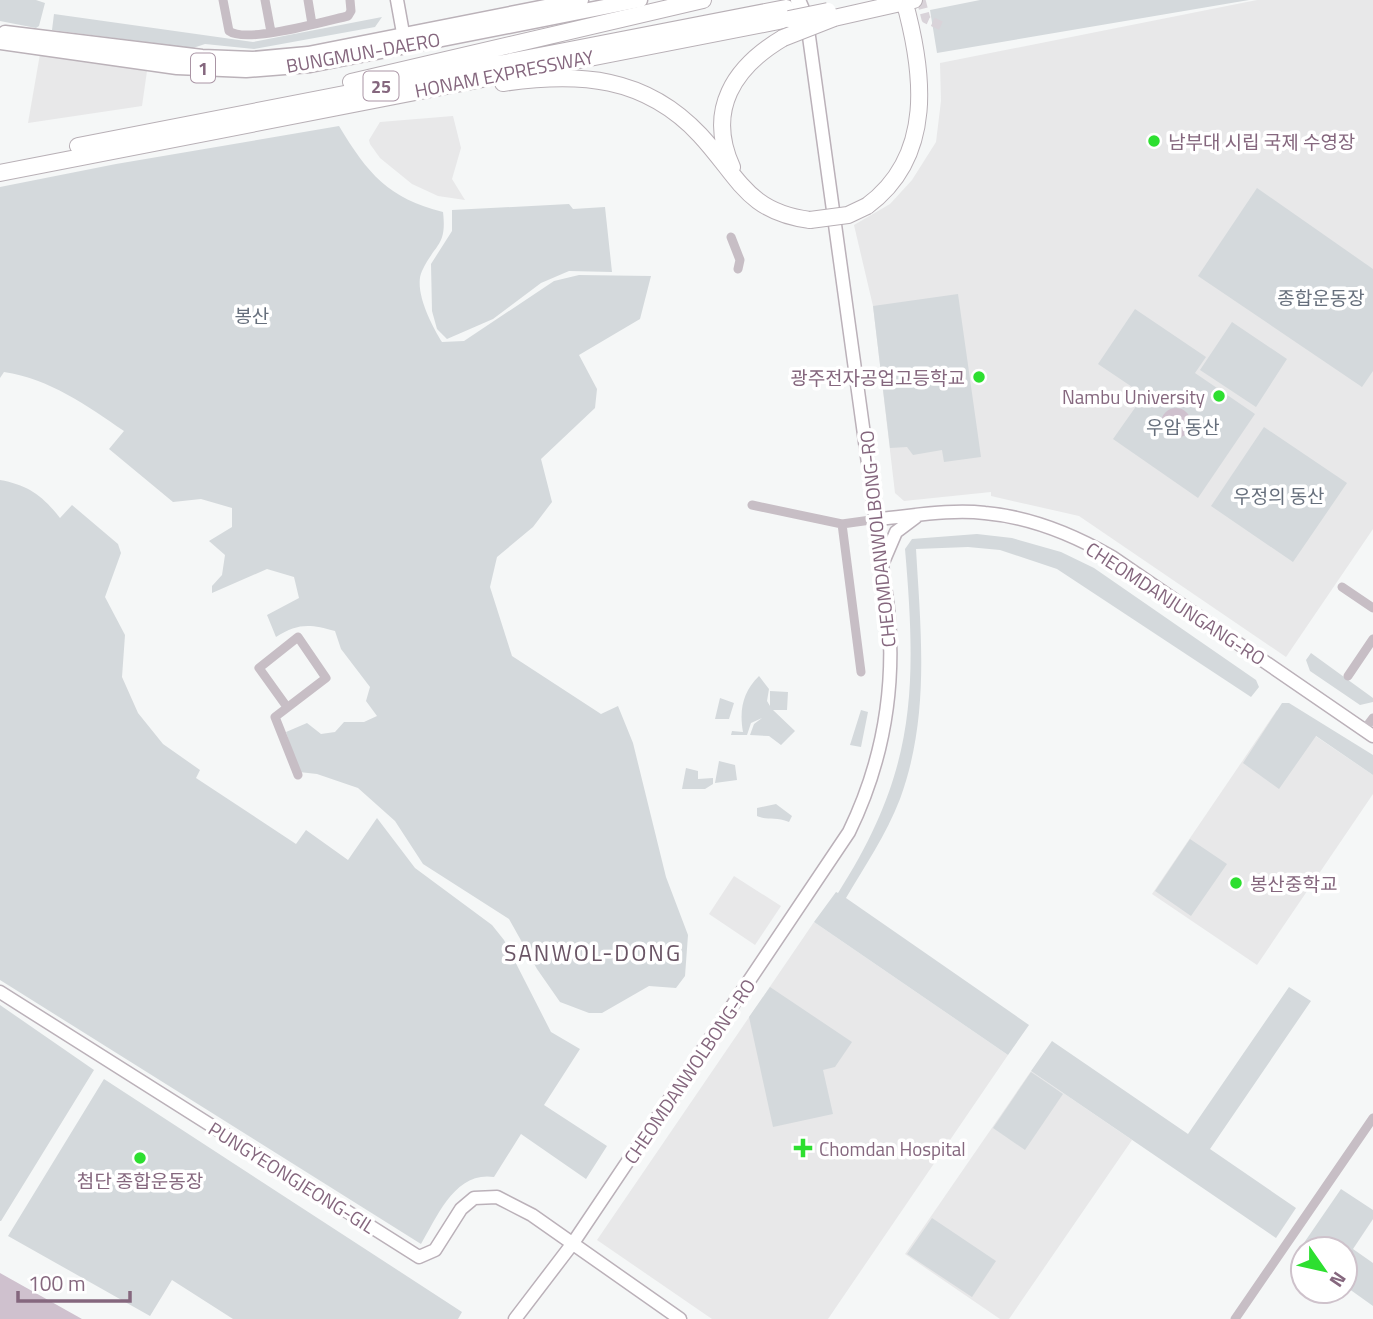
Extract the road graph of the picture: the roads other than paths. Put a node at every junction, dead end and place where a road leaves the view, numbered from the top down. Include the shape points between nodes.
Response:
1 (223, 0) edge
2 (265, 0) edge
3 (308, 0) edge
4 (350, 0) edge
5 (397, 0) edge
6 (581, 0) edge
7 (640, 0) edge
8 (703, 0) edge
9 (807, 0) edge
10 (884, 0) edge
11 (894, 0) edge
12 (904, 0) edge
13 (914, 0) edge
14 (830, 5) edge
15 (791, 9) edge
16 (807, 21) junction
17 (312, 24) junction
18 (0, 32) edge
19 (271, 32) junction
20 (404, 39) junction
21 (0, 42) edge
22 (349, 104) junction
23 (261, 109) junction
24 (0, 162) edge
25 (0, 173) edge
26 (810, 216) junction
27 (731, 237) dead end
28 (738, 269) dead end
29 (752, 505) dead end
30 (918, 516) junction
31 (878, 519) junction
32 (842, 524) junction
33 (883, 563) junction
34 (1342, 587) dead end
35 (1373, 608) edge
36 (1373, 639) edge
37 (862, 672) dead end
38 (1348, 676) dead end
39 (286, 708) junction
40 (1373, 718) edge
41 (1369, 733) edge
42 (298, 775) dead end
43 (0, 992) edge
44 (1373, 1118) edge
45 (573, 1243) junction
46 (514, 1319) edge
47 (680, 1319) edge
48 (1235, 1319) edge

1 - 19 street via 229,31 236,35
2 - 19 street
3 - 17 street
4 - 17 street via 348,16
5 - 20 street
6 - 20 main road, BUNGMUN-DAERO / 1
7 - 20 main road, BUNGMUN-DAERO / 1
8 - 23 highway via 308,92
9 - 16 main road
10 - 14 highway, HONAM EXPRESSWAY / 25
11 - 26 highway via 912,90 900,152 883,179 864,197
12 - 26 highway, bridge via 920,90 918,125 905,163 882,194 860,210 842,216
13 - 26 highway, bridge via 834,18 783,38 757,54 735,78 724,107 723,139 732,167 755,193
14 - 15 highway, HONAM EXPRESSWAY / 25, bridge
15 - 16 main road
15 - 22 highway, HONAM EXPRESSWAY / 25
15 - 23 highway, HONAM EXPRESSWAY / 25
16 - 31 street, CHEOMDANWOLBONG-RO
17 - 19 street
18 - 20 main road, BUNGMUN-DAERO / 1 via 220,59 308,54
20 - 21 main road, BUNGMUN-DAERO / 1 via 310,65 246,70 177,66
22 - 25 highway, HONAM EXPRESSWAY / 25
22 - 26 highway via 398,103 544,77 605,80 652,97 685,121 762,206 789,217
23 - 24 highway, HONAM EXPRESSWAY / 25
27 - 28 street via 740,260
29 - 32 street
30 - 31 street, CHEOMDANJUNGANG-RO
30 - 33 street via 896,532
30 - 41 street, CHEOMDANJUNGANG-RO via 986,513 1033,523 1091,545
31 - 32 street
31 - 33 street, CHEOMDANWOLBONG-RO
32 - 37 street
33 - 45 street, CHEOMDANWOLBONG-RO via 889,702 854,823
34 - 35 street
36 - 38 street
39 - 39 street via 326,678 298,637 259,668
39 - 42 street via 275,717
40 - 41 street
43 - 45 street, PUNGYEONGJEONG-GIL via 419,1257 435,1250 461,1209 474,1198 497,1197 515,1205
44 - 48 street
45 - 46 street, CHEOMDANWOLBONG-RO
45 - 47 street

